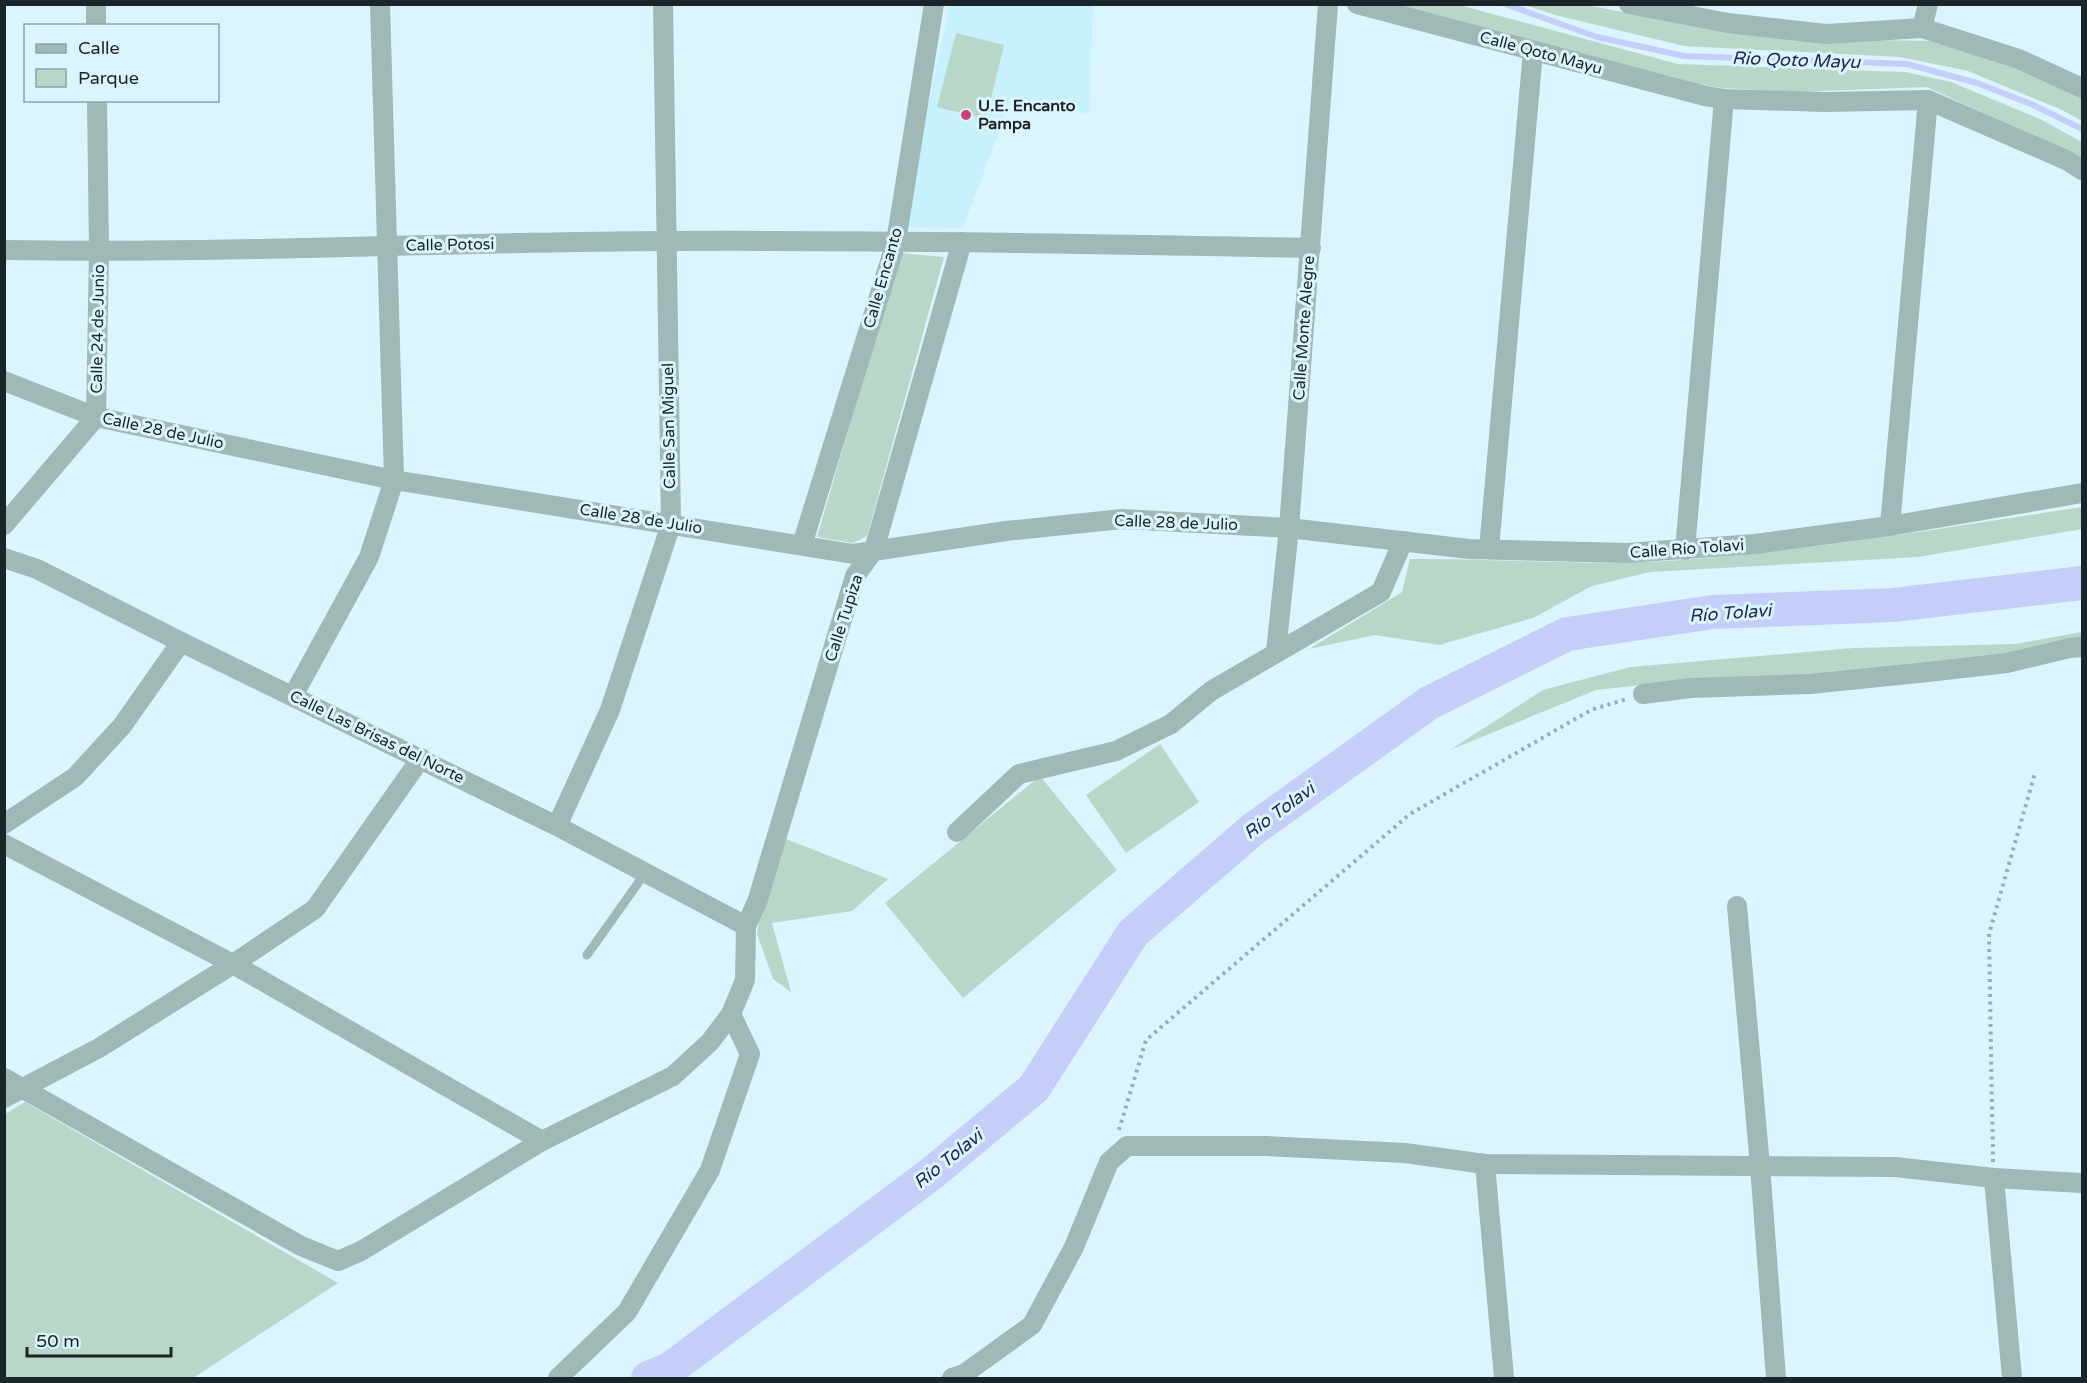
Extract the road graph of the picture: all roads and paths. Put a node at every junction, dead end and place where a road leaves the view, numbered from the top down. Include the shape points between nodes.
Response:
1 (96, 4) edge
2 (380, 4) edge
3 (663, 4) edge
4 (934, 4) edge
5 (1328, 4) edge
6 (1358, 4) edge
7 (1629, 4) edge
8 (1928, 4) edge
9 (1730, 14) edge
10 (96, 24) edge
11 (1922, 28) junction
12 (1533, 51) junction
13 (2082, 88) edge
14 (1724, 99) junction
15 (1928, 100) junction
16 (97, 102) edge
17 (2082, 170) edge
18 (666, 241) junction
19 (896, 242) junction
20 (962, 242) junction
21 (386, 247) junction
22 (1311, 248) junction
23 (4, 250) edge
24 (99, 252) junction
25 (4, 381) edge
26 (96, 417) junction
27 (394, 480) junction
28 (2082, 493) edge
29 (671, 524) junction
30 (4, 525) edge
31 (1890, 526) junction
32 (1289, 528) junction
33 (1402, 541) junction
34 (802, 545) junction
35 (1488, 549) junction
36 (873, 550) junction
37 (1685, 550) junction
38 (4, 558) edge
39 (181, 642) junction
40 (2082, 647) edge
41 (1276, 651) junction
42 (1642, 694) joint
43 (293, 696) junction
44 (421, 758) junction
45 (2035, 773) dead end
46 (4, 824) edge
47 (557, 826) junction
48 (957, 832) dead end
49 (4, 844) edge
50 (646, 872) junction
51 (1737, 906) dead end
52 (746, 926) junction
53 (587, 955) dead end
54 (233, 964) junction
55 (731, 1014) junction
56 (13, 1083) edge
57 (4, 1098) edge
58 (542, 1141) junction
59 (1109, 1162) junction
60 (1485, 1164) junction
61 (1760, 1166) junction
62 (1994, 1178) junction
63 (2082, 1183) edge
64 (959, 1377) edge
65 (558, 1378) edge
66 (1504, 1378) edge
67 (1776, 1378) edge
68 (2012, 1378) edge

1 - 10 street
2 - 21 street
3 - 18 street, Calle San Miguel
4 - 19 street, Calle Encanto
5 - 22 street, Calle Monte Alegre
6 - 12 street, Calle Qoto Mayu
7 - 9 street
8 - 11 street
9 - 11 street via 1826,34
11 - 13 street via 2019,59
12 - 14 street, Calle Qoto Mayu
12 - 35 street
14 - 15 street, Calle Qoto Mayu
14 - 37 street
15 - 17 street
15 - 31 street
16 - 24 street, Calle 24 de Junio
18 - 19 street, Calle Potosi
18 - 21 street, Calle Potosi
18 - 29 street, Calle San Miguel
19 - 20 street, Calle Potosi
19 - 34 street, Calle Encanto
20 - 22 street, Calle Potosi
20 - 36 street, Calle Tupiza
21 - 24 street, Calle Potosi
21 - 27 street
22 - 32 street, Calle Monte Alegre
23 - 24 street, Calle Potosi
24 - 26 street, Calle 24 de Junio
25 - 26 street, Calle 28 de Julio
26 - 27 street, Calle 28 de Julio
26 - 30 street, Calle 24 de Junio
27 - 29 street, Calle 28 de Julio
27 - 43 street via 369,557
28 - 31 street, Calle Río Tolavi
29 - 34 street, Calle 28 de Julio
29 - 47 street, Calle San Miguel via 610,710
31 - 37 street, Calle Río Tolavi
32 - 33 street, Calle Río Tolavi
32 - 36 street, Calle 28 de Julio via 1122,519
32 - 41 street, Calle Monte Alegre
33 - 35 street, Calle Río Tolavi
33 - 41 street via 1381,592
34 - 36 street, Calle 28 de Julio via 853,554
35 - 37 street, Calle Río Tolavi via 1627,554
36 - 52 street, Calle Tupiza via 855,576 757,902
38 - 39 street, Calle Las Brisas del Norte via 38,569
39 - 43 street, Calle Las Brisas del Norte
39 - 46 street via 123,726 75,777
40 - 42 street via 2007,663 1928,672
41 - 48 street via 1211,691 1171,724 1125,747 1019,774
42 - 59 path via 1591,710 1410,814 1146,1040
43 - 44 street, Calle Las Brisas del Norte
44 - 47 street, Calle Las Brisas del Norte
44 - 54 street via 315,909
45 - 62 path via 1989,934
47 - 50 street, Calle Las Brisas del Norte
49 - 54 street
50 - 52 street, Calle Las Brisas del Norte
50 - 53 lane
51 - 61 street
52 - 55 street via 745,980
54 - 56 street via 99,1048
54 - 58 street
55 - 58 street via 710,1042 674,1076
55 - 65 street via 750,1054 710,1170 627,1312
56 - 57 street
56 - 58 street via 301,1246 338,1261 361,1251
59 - 60 street via 1127,1146 1186,1145 1393,1153
59 - 64 street via 1074,1247 1032,1325
60 - 61 street
60 - 66 street
61 - 62 street via 1896,1167
61 - 67 street
62 - 63 street
62 - 68 street

